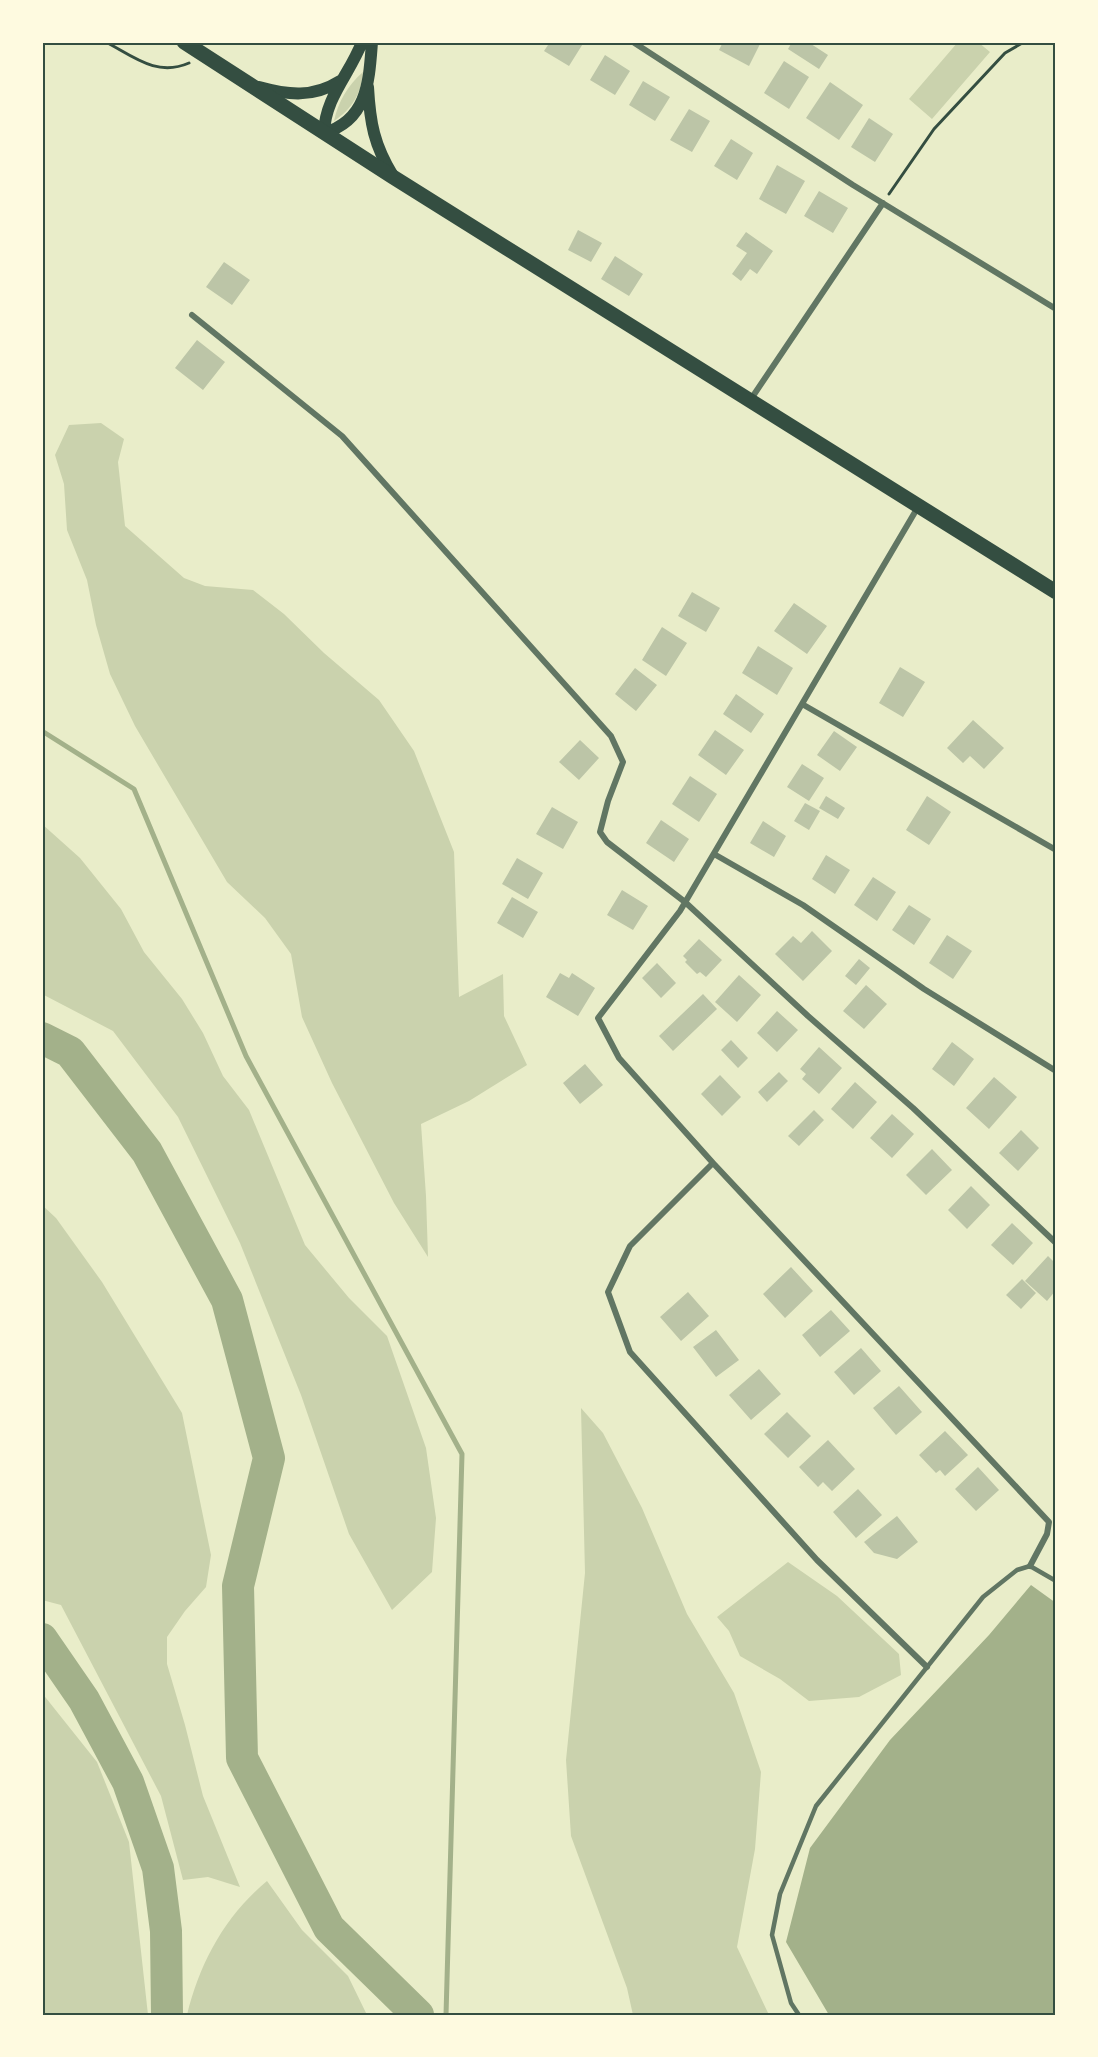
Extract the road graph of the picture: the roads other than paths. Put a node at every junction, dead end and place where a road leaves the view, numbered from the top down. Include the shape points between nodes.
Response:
1 (184, 42) edge
2 (362, 42) edge
3 (372, 42) edge
4 (633, 42) edge
5 (343, 79) junction
6 (247, 84) junction
7 (368, 86) junction
8 (324, 133) junction
9 (393, 177) junction
10 (883, 203) junction
11 (1056, 309) edge
12 (192, 315) dead end
13 (750, 400) junction
14 (918, 506) junction
15 (1056, 592) edge
16 (802, 704) junction
17 (1056, 850) edge
18 (714, 854) junction
19 (685, 902) junction
20 (1056, 1071) edge
21 (713, 1163) junction
22 (1056, 1243) edge
23 (1030, 1566) junction
24 (1056, 1581) edge
25 (927, 1667) junction
26 (799, 2015) edge

1 - 6 main road
2 - 5 main road
3 - 7 main road
4 - 10 street
5 - 6 main road via 318,92 298,94
5 - 8 main road via 328,107
6 - 8 main road
7 - 8 main road via 353,117
7 - 9 main road via 372,131
8 - 9 main road
9 - 13 main road
10 - 11 street
10 - 13 street
12 - 19 street via 342,436 611,736 623,762 600,832 631,862
13 - 14 main road
14 - 15 main road
14 - 16 street
16 - 17 street
16 - 18 street
18 - 19 street
18 - 20 street via 803,905 924,989
19 - 21 street via 598,1018 619,1058
19 - 22 street
21 - 23 street via 1049,1522
21 - 25 street via 630,1246 608,1292 630,1352 817,1560
23 - 24 lane
23 - 25 lane via 1017,1570 983,1597
25 - 26 lane via 816,1806 780,1894 772,1935 791,2003

